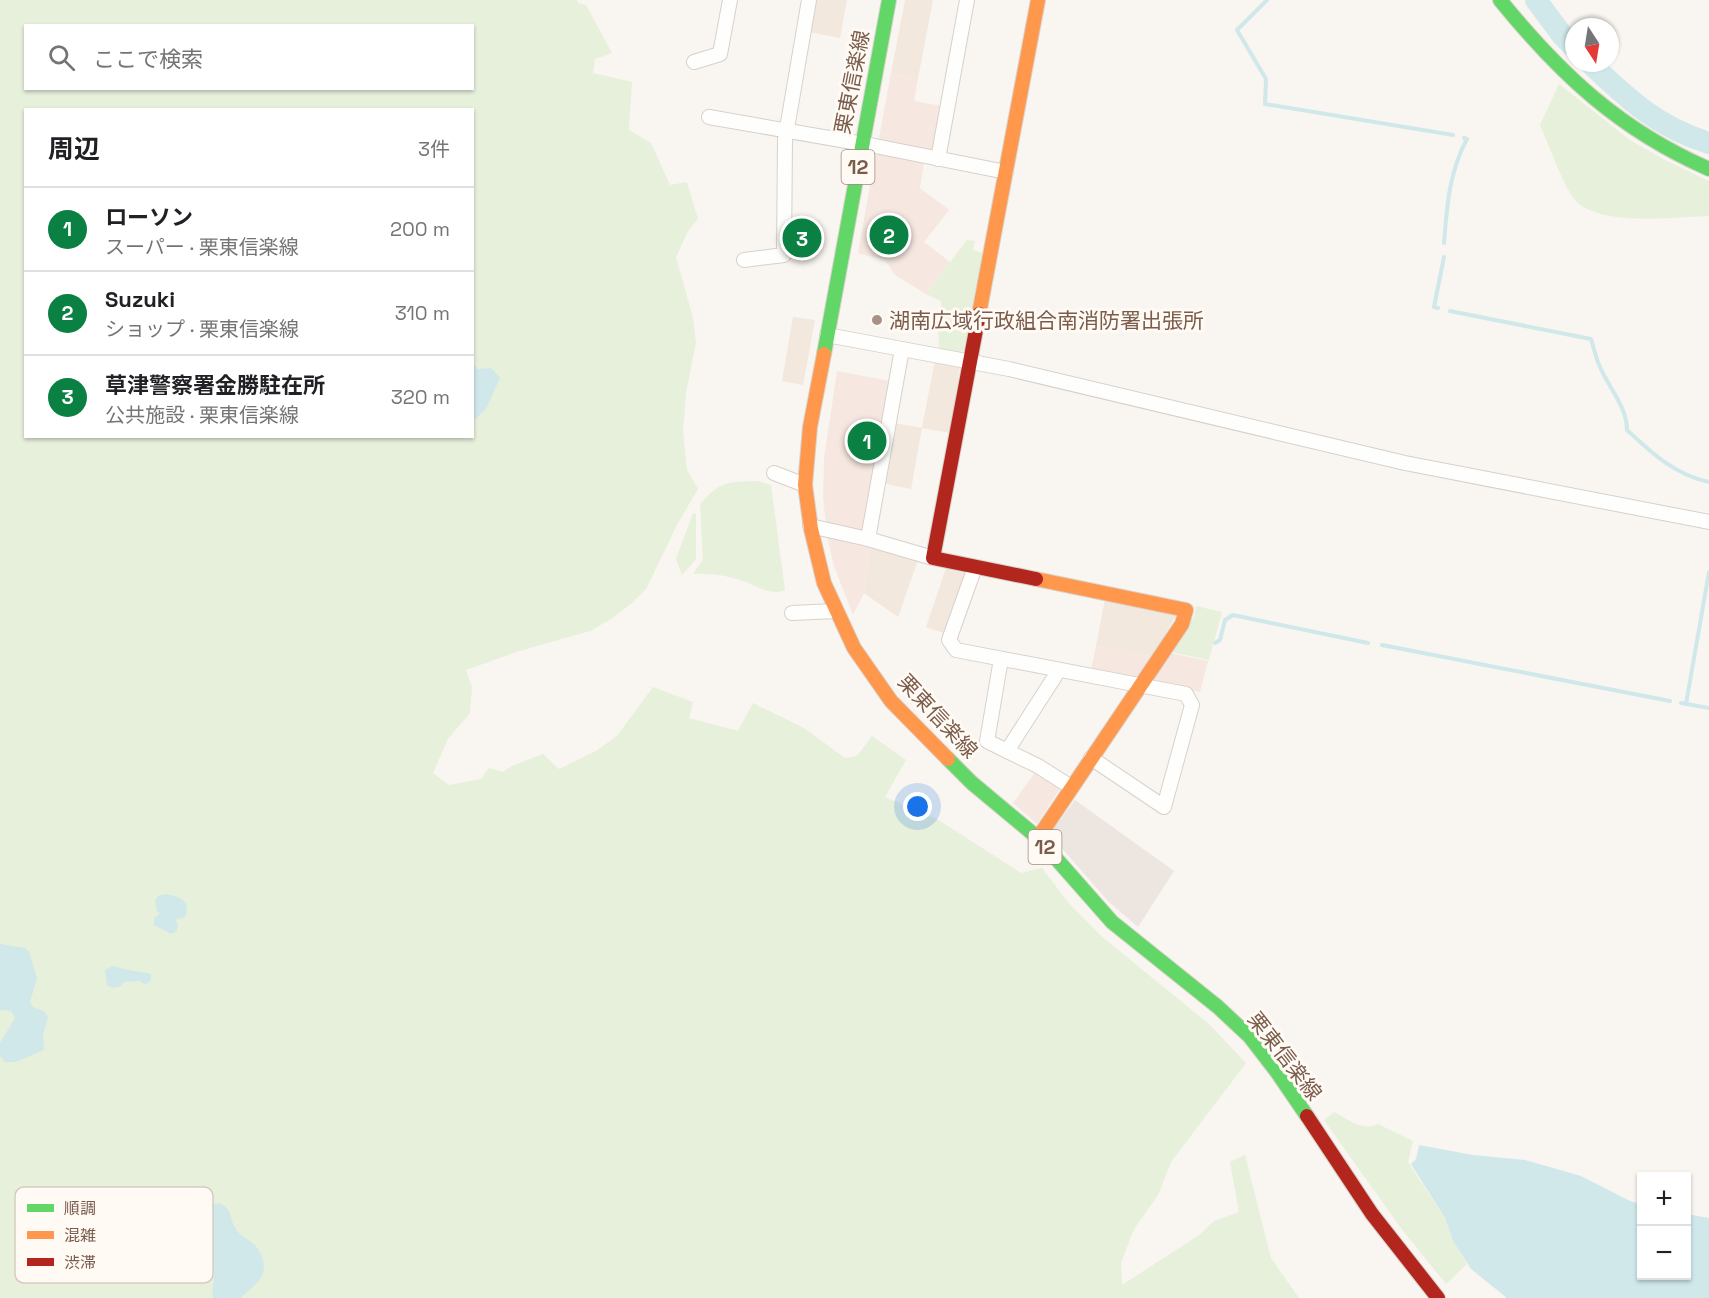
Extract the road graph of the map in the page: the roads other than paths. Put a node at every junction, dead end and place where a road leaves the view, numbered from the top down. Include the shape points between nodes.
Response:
1 (730, 0) edge
2 (809, 0) edge
3 (889, 0) edge
4 (967, 0) edge
5 (1038, 0) edge
6 (1500, 0) edge
7 (694, 62) dead end
8 (709, 117) dead end
9 (786, 130) junction
10 (862, 144) junction
11 (938, 159) junction
12 (1709, 170) edge
13 (1006, 172) junction
14 (744, 260) dead end
15 (827, 335) junction
16 (902, 349) junction
17 (970, 361) junction
18 (774, 473) dead end
19 (805, 485) junction
20 (1709, 522) edge
21 (810, 526) junction
22 (868, 539) junction
23 (933, 558) junction
24 (975, 567) junction
25 (836, 611) junction
26 (792, 613) dead end
27 (1001, 659) junction
28 (1059, 670) junction
29 (1139, 686) junction
30 (1007, 751) junction
31 (1091, 758) junction
32 (1071, 787) junction
33 (1038, 838) junction
34 (1438, 1298) edge

1 - 7 street via 720,54
2 - 9 street
3 - 10 main road, 栗東信楽線 / 12
4 - 11 street
5 - 13 main road
6 - 12 main road via 1545,55 1601,106 1667,149
8 - 9 street
9 - 10 street
9 - 14 street via 784,255
10 - 11 street
10 - 15 main road, 栗東信楽線 / 12
11 - 13 street
13 - 17 main road
15 - 16 street
15 - 19 main road, 栗東信楽線 / 12 via 810,427
16 - 17 street
16 - 22 street
17 - 20 street via 1406,464
17 - 23 main road
18 - 19 street
19 - 21 main road, 栗東信楽線 / 12
21 - 22 street
21 - 25 main road, 栗東信楽線 / 12 via 824,583
22 - 23 street
23 - 24 main road
24 - 27 street via 949,640 956,650
24 - 29 main road via 1186,610 1182,624
25 - 26 street
25 - 33 main road, 栗東信楽線 / 12 via 854,648 891,702 972,783
27 - 28 street
27 - 30 street via 987,741
28 - 29 street
28 - 30 street
29 - 31 main road
29 - 31 street via 1186,694 1192,705 1164,807
30 - 32 street
31 - 32 main road
32 - 33 main road
33 - 34 main road, 栗東信楽線 / 12 via 1112,922 1250,1037 1372,1214

